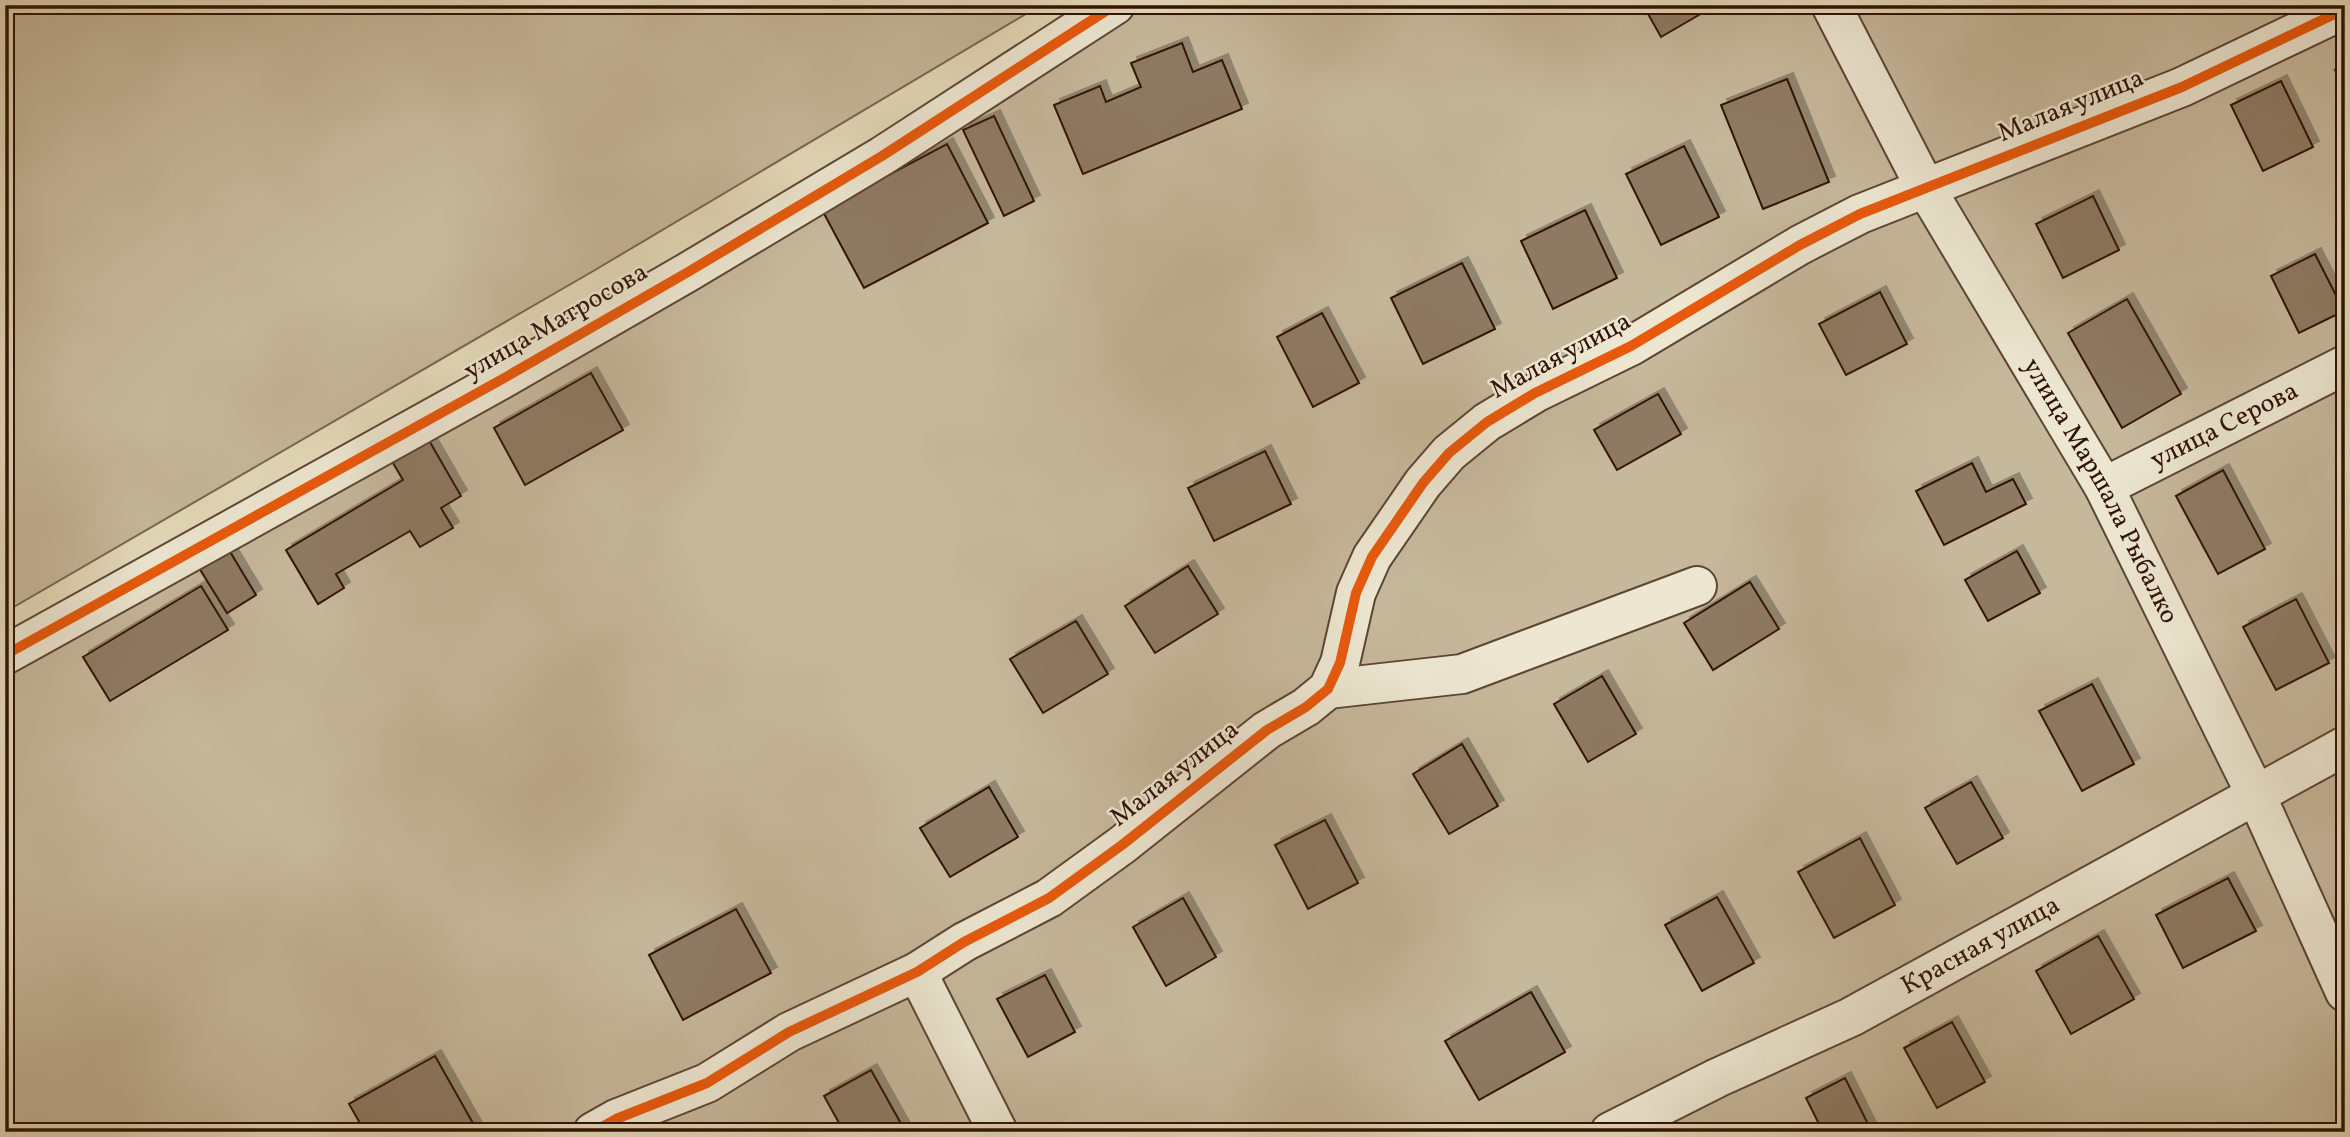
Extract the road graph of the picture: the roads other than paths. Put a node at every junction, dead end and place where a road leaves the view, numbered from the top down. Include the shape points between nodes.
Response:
1 (1115, 5) edge
2 (1831, 5) edge
3 (2345, 9) edge
4 (1925, 187) junction
5 (2345, 365) edge
6 (2104, 487) junction
7 (1697, 586) dead end
8 (5, 655) edge
9 (1328, 689) junction
10 (2345, 746) edge
11 (2256, 794) junction
12 (917, 972) junction
13 (2345, 992) edge
14 (593, 1132) edge
15 (998, 1132) edge
16 (1610, 1132) edge

1 - 8 street, улица Матросова via 882,156 688,272
2 - 4 street, улица Маршала Рыбалко
3 - 4 street, Малая улица via 2182,87
4 - 6 street, улица Маршала Рыбалко
4 - 9 street, Малая улица via 1810,239 1631,346 1535,393 1487,422 1449,453 1423,482 1372,557 1356,593 1340,663
5 - 6 street, улица Серова
6 - 11 street, улица Маршала Рыбалко
7 - 9 street via 1462,674
9 - 12 street, Малая улица via 1074,881
10 - 11 street, Красная улица
11 - 13 street, улица Маршала Рыбалко
11 - 16 street, Красная улица via 1852,1017
12 - 14 street, Малая улица via 817,1017 707,1083
12 - 15 street

